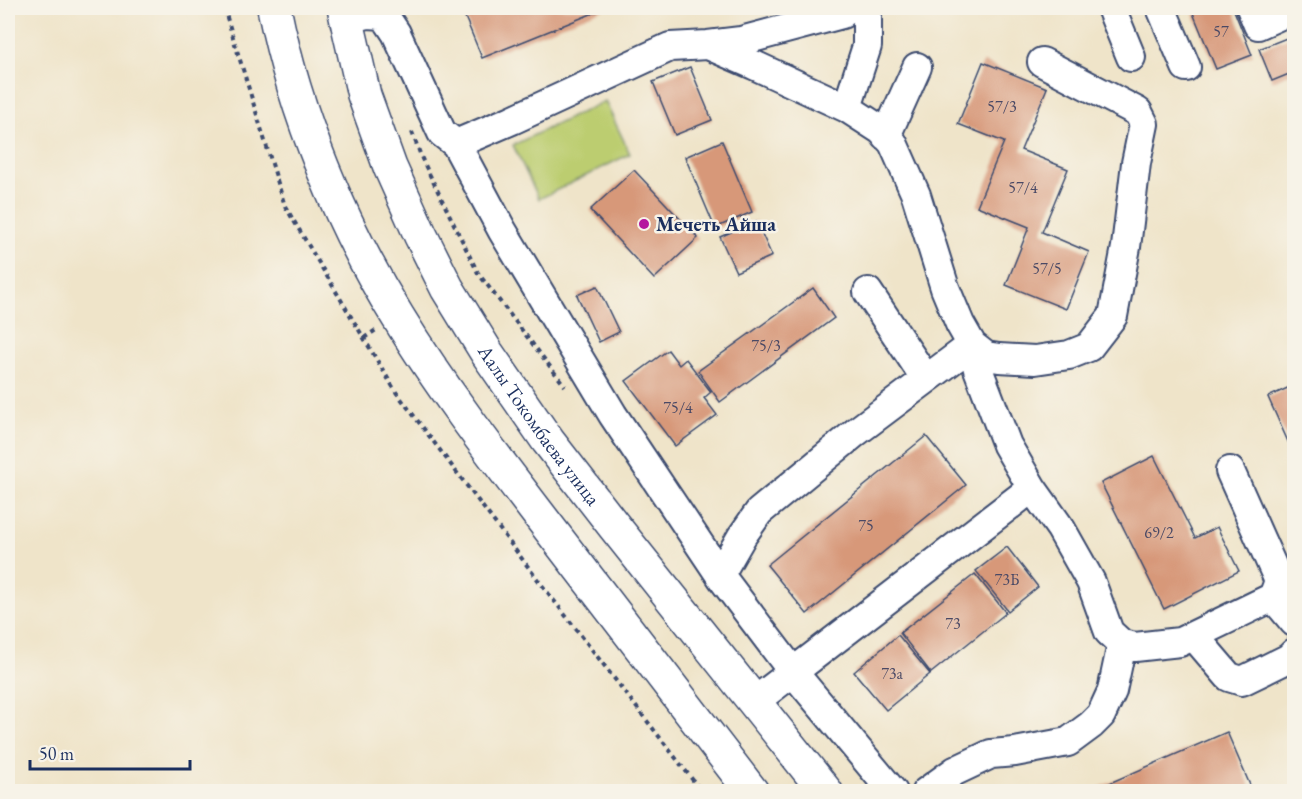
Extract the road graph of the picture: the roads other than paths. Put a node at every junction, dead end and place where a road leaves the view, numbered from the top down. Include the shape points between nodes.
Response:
1 (274, 8) edge
2 (847, 8) edge
3 (867, 8) edge
4 (1111, 8) edge
5 (1161, 8) edge
6 (1251, 8) edge
7 (1294, 9) edge
8 (345, 13) edge
9 (708, 45) junction
10 (1131, 57) dead end
11 (1042, 62) dead end
12 (917, 67) dead end
13 (1186, 67) dead end
14 (847, 108) junction
15 (886, 136) junction
16 (456, 144) junction
17 (868, 292) dead end
18 (972, 345) junction
19 (926, 380) junction
20 (1230, 471) dead end
21 (1032, 488) junction
22 (722, 578) junction
23 (1273, 597) junction
24 (1294, 622) edge
25 (1194, 636) junction
26 (1122, 644) junction
27 (1294, 653) edge
28 (793, 672) junction
29 (754, 701) junction
30 (752, 792) edge
31 (826, 792) edge
32 (893, 792) edge
33 (926, 792) edge

1 - 30 main road via 302,111 331,188 398,317 504,470
2 - 9 street via 842,14 741,41
3 - 14 street via 867,46
4 - 10 street
5 - 13 street
6 - 7 street via 1258,25
8 - 16 street via 384,15 442,133
8 - 29 main road, Аалы Токомбаева улица via 364,95 390,167 447,288 548,441
9 - 14 street
9 - 16 street via 670,47
11 - 18 street via 1138,112 1144,124 1113,316 1089,348 1069,355 1035,360 999,358 986,356
12 - 15 street
14 - 15 street
15 - 18 street via 908,172 945,288
16 - 22 street via 502,230 613,415
17 - 19 street
18 - 19 street
18 - 21 street via 1006,445
19 - 22 street via 855,432 759,512 723,569
20 - 23 street via 1279,581
21 - 26 street via 1091,582 1109,632
21 - 28 street
22 - 28 street
23 - 24 street
23 - 25 street
25 - 26 street via 1158,645
25 - 27 street via 1228,677 1242,681
26 - 33 street via 1112,691 1101,715 1068,742 991,754 955,771
28 - 29 street
28 - 32 street
29 - 31 main road, Аалы Токомбаева улица

